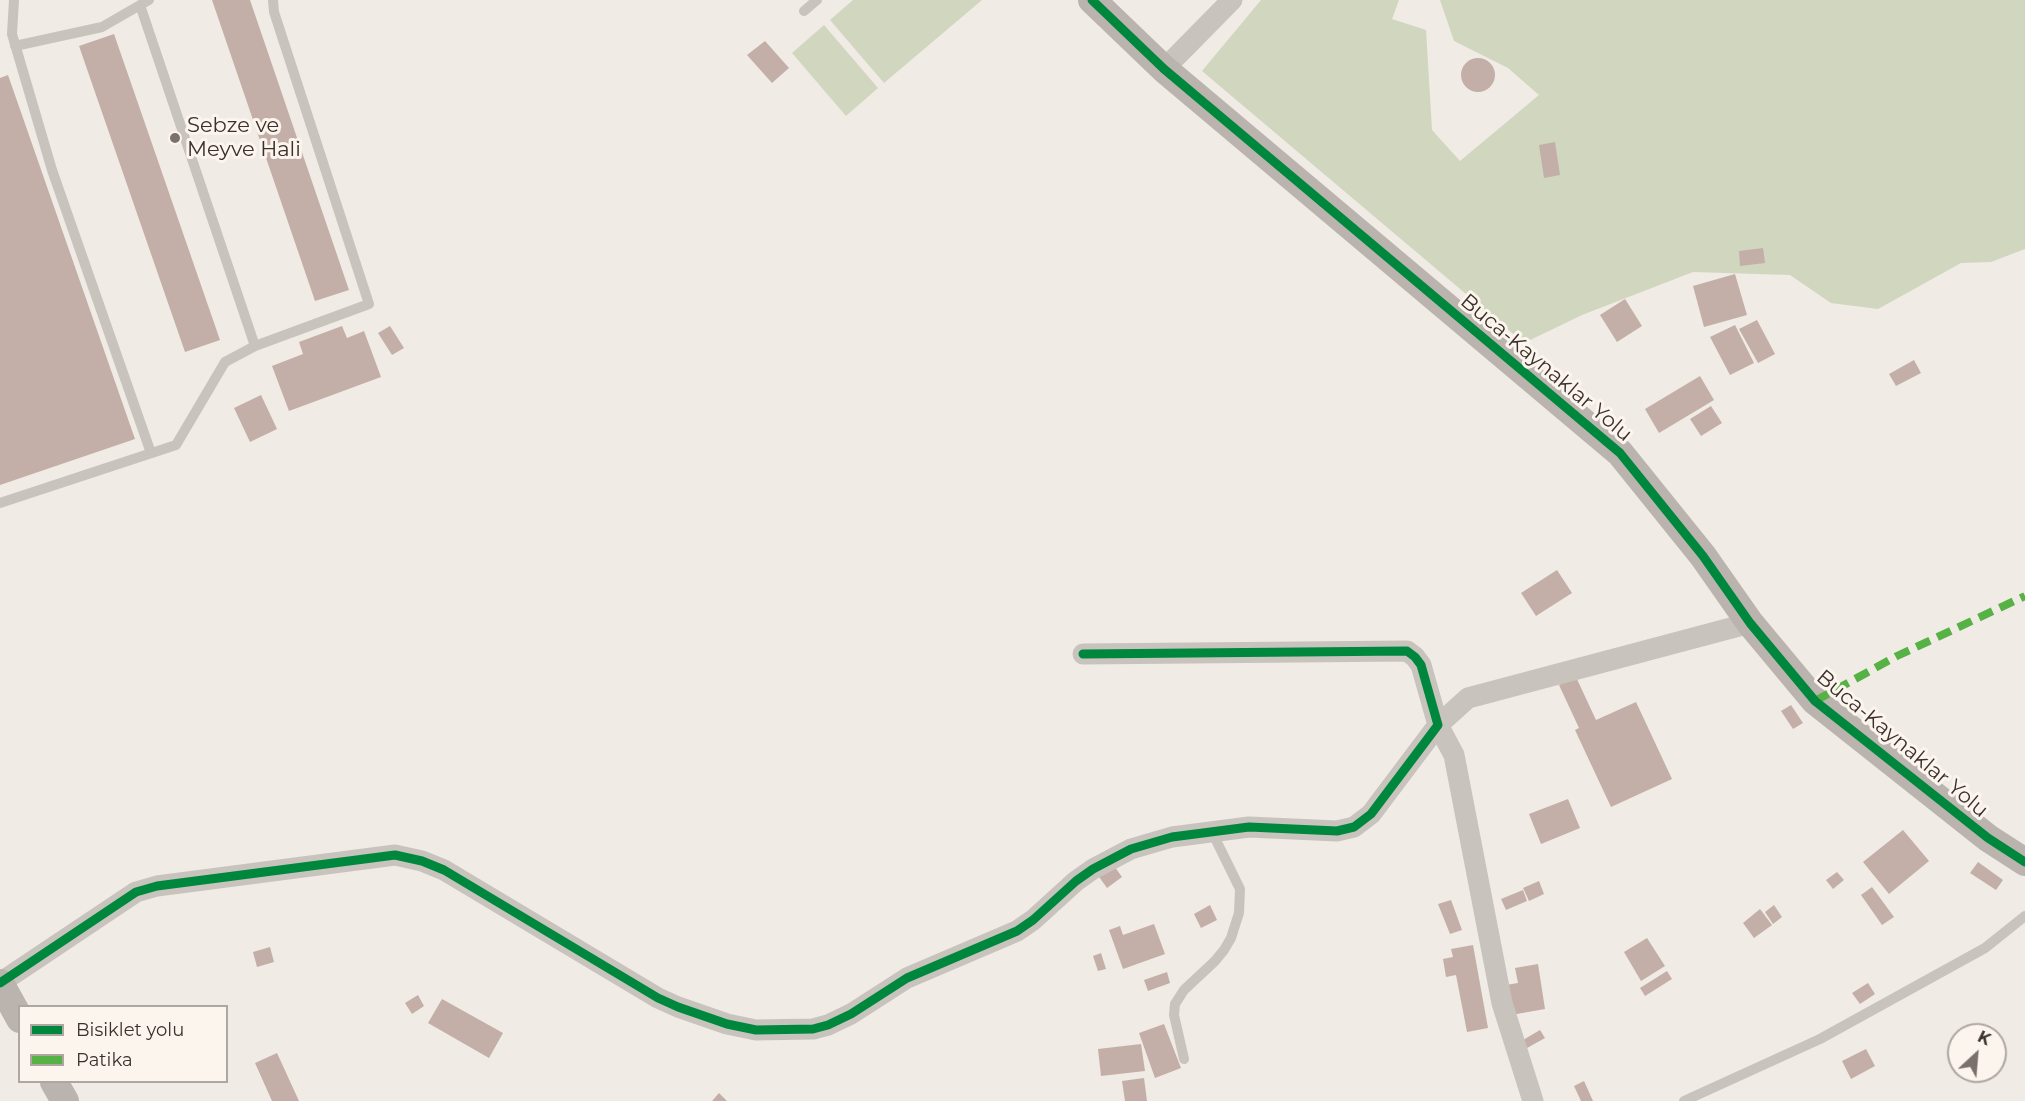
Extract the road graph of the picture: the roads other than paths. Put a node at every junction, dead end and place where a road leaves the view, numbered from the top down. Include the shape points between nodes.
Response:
1 (14, 0) edge
2 (273, 0) edge
3 (817, 0) edge
4 (1092, 0) edge
5 (1233, 0) edge
6 (145, 3) edge
7 (804, 11) dead end
8 (15, 46) junction
9 (1164, 69) junction
10 (255, 346) junction
11 (152, 453) junction
12 (0, 503) edge
13 (1750, 623) junction
14 (1083, 654) dead end
15 (1438, 725) junction
16 (1212, 832) junction
17 (2025, 862) edge
18 (2025, 916) edge
19 (0, 983) edge
20 (18, 1015) edge
21 (1184, 1059) dead end
22 (55, 1083) edge
23 (64, 1101) edge
24 (1533, 1101) edge
25 (1684, 1101) edge

1 - 8 lane
2 - 10 lane via 369,304
3 - 7 lane
4 - 9 street, Buca-Kaynaklar Yolu
5 - 9 street
6 - 8 lane via 102,27
6 - 10 lane
8 - 11 lane via 52,170
9 - 13 street, Buca-Kaynaklar Yolu via 1620,453
10 - 11 lane via 225,362 176,445
11 - 12 lane
13 - 15 street via 1467,698
13 - 17 street, Buca-Kaynaklar Yolu via 1815,701 1988,838
14 - 15 street via 1407,651 1421,665
15 - 16 street via 1371,814 1354,827 1337,831 1249,826
15 - 24 street via 1454,755 1502,1003
16 - 19 street via 1151,842 1111,858 1076,881 1017,931 907,978 851,1014 813,1029 756,1030 727,1024 658,999 444,870 395,855 136,892
16 - 21 lane via 1240,889 1239,913 1224,950 1175,1004
18 - 25 lane via 1985,948 1820,1039
19 - 20 street
22 - 23 street

